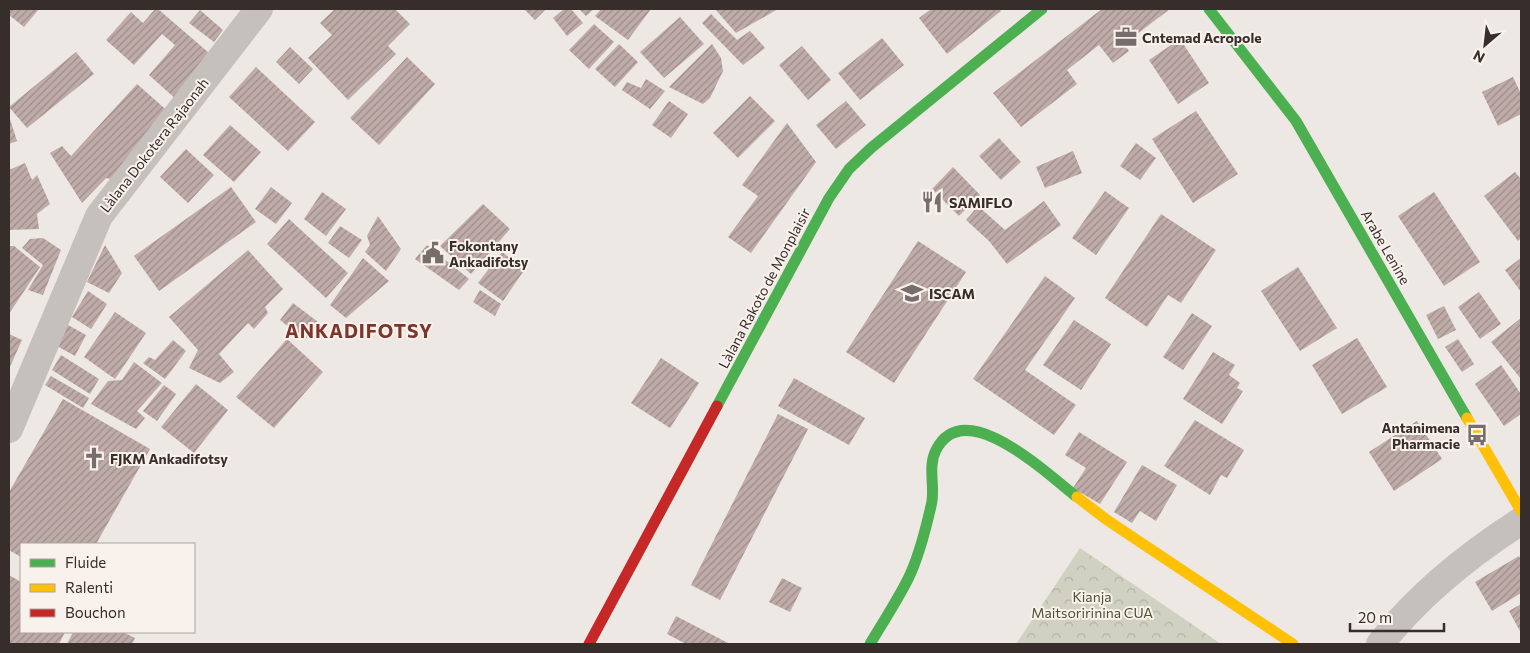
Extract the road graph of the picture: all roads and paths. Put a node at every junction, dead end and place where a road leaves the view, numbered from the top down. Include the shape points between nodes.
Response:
1 (259, 9) edge
2 (1042, 9) edge
3 (1209, 9) edge
4 (9, 430) edge
5 (1521, 511) edge
6 (1521, 521) edge
7 (589, 644) edge
8 (870, 644) edge
9 (1294, 644) edge
10 (1380, 644) edge

1 - 4 street, Làlana Dokotera Rajaonah via 99,216
2 - 7 street, Làlana Rakoto de Monplaisir via 849,169 829,198
3 - 5 street, Arabe Lenine via 1296,121
6 - 10 street via 1461,563 1428,592
8 - 9 street via 909,577 932,504 935,451 946,436 964,429 1006,443 1107,520

